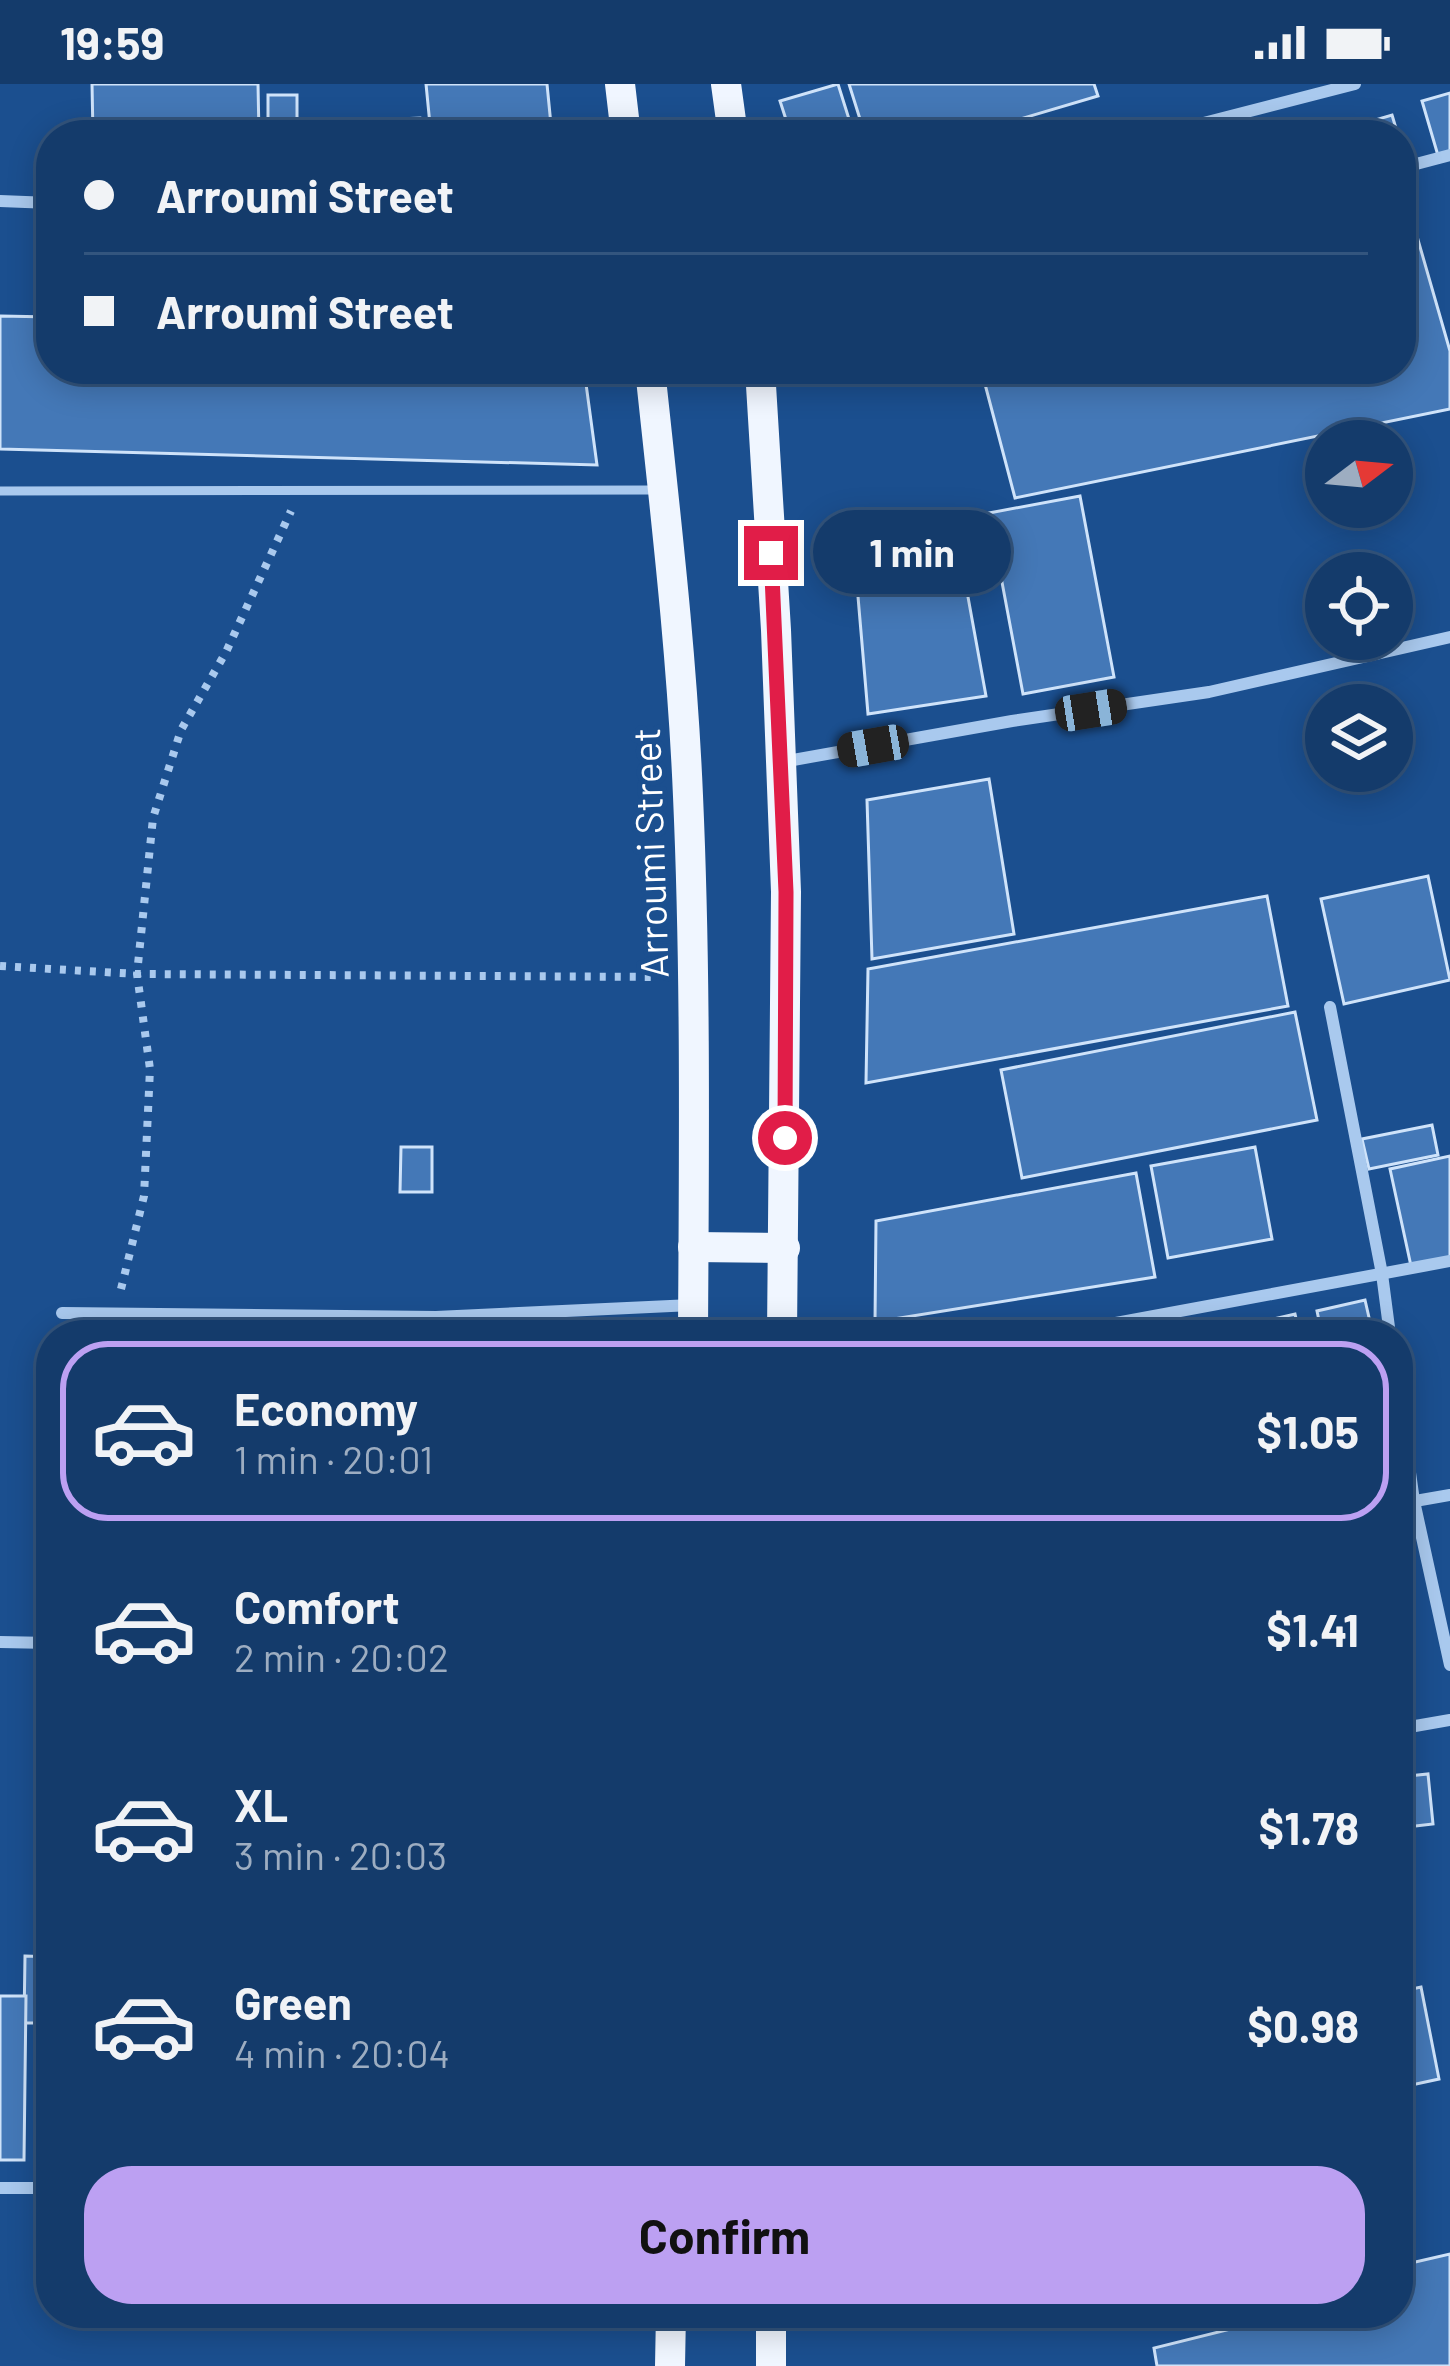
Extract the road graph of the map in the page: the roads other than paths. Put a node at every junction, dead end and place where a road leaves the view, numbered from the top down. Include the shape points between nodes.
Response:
1 (620, 84) edge
2 (726, 84) edge
3 (1354, 84) edge
4 (624, 120) edge
5 (731, 120) edge
6 (1215, 120) edge
7 (1450, 155) edge
8 (1416, 164) edge
9 (0, 201) edge
10 (36, 202) edge
11 (651, 384) edge
12 (761, 384) edge
13 (662, 490) junction
14 (0, 491) edge
15 (1450, 637) edge
16 (781, 762) junction
17 (1330, 1007) dead end
18 (693, 1247) junction
19 (785, 1248) junction
20 (1450, 1261) edge
21 (1382, 1274) junction
22 (62, 1313) dead end
23 (693, 1320) edge
24 (783, 1320) edge
25 (1132, 1320) edge
26 (1388, 1320) edge
27 (1413, 1494) edge
28 (1450, 1495) edge
29 (1414, 1501) junction
30 (0, 1642) edge
31 (36, 1642) edge
32 (1450, 1664) edge
33 (1450, 1720) edge
34 (1413, 1726) edge
35 (0, 2188) edge
36 (36, 2188) edge
37 (671, 2328) edge
38 (771, 2328) edge
39 (670, 2366) edge
40 (770, 2366) edge

1 - 4 main road
2 - 5 main road
3 - 6 street
7 - 8 street
9 - 10 street
11 - 13 main road, Arroumi Street
12 - 16 main road
13 - 14 lane
13 - 18 main road, Arroumi Street via 688,794
15 - 16 street via 1209,692
16 - 19 main road
17 - 21 street
18 - 19 main road
18 - 23 main road, Arroumi Street
19 - 24 main road
20 - 21 street
21 - 25 street
21 - 26 street
22 - 23 street
27 - 29 street
28 - 29 street
29 - 32 street
30 - 31 street
33 - 34 street
35 - 36 street
37 - 39 main road
38 - 40 main road

